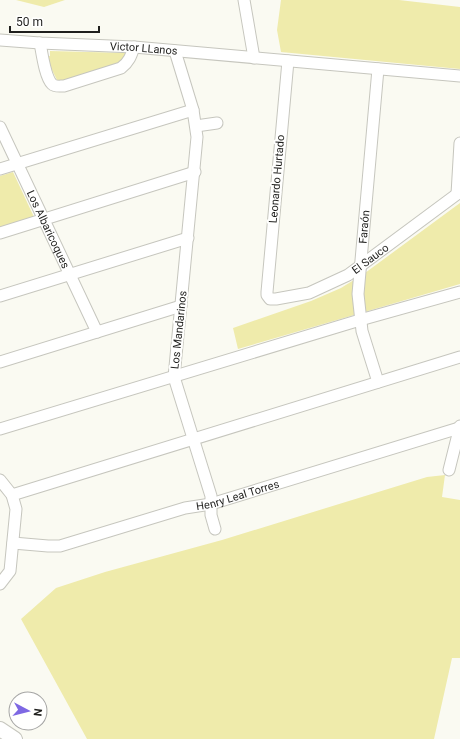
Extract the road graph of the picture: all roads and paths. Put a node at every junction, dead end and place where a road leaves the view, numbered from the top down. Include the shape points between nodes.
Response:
1 (244, 0) edge
2 (0, 40) edge
3 (40, 43) junction
4 (134, 47) junction
5 (175, 51) junction
6 (254, 58) junction
7 (288, 61) junction
8 (378, 69) junction
9 (460, 76) edge
10 (193, 110) junction
11 (217, 123) dead end
12 (196, 126) junction
13 (0, 127) edge
14 (460, 143) edge
15 (18, 164) junction
16 (0, 169) edge
17 (194, 172) junction
18 (458, 193) edge
19 (44, 219) junction
20 (0, 233) edge
21 (188, 238) junction
22 (360, 266) junction
23 (70, 274) junction
24 (460, 292) edge
25 (0, 296) edge
26 (268, 297) joint
27 (181, 306) junction
28 (360, 320) junction
29 (97, 332) junction
30 (460, 357) edge
31 (0, 362) edge
32 (174, 377) junction
33 (378, 382) junction
34 (460, 427) edge
35 (0, 429) edge
36 (193, 439) junction
37 (449, 470) dead end
38 (0, 480) edge
39 (12, 495) junction
40 (211, 504) junction
41 (215, 529) dead end
42 (13, 543) junction
43 (4, 573) edge
44 (0, 584) edge
45 (0, 729) edge
46 (15, 739) edge

1 - 6 street
2 - 3 street, Victor LLanos
3 - 4 street, Victor LLanos
3 - 4 street via 47,75 56,86 64,86 121,68 130,59
4 - 5 street, Victor LLanos
5 - 6 street, Victor LLanos
5 - 10 street, Los Mandarinos
6 - 7 street, Victor LLanos
7 - 8 street, Victor LLanos
7 - 26 street, Leonardo Hurtado
8 - 9 street, Victor LLanos
8 - 22 street, Faraón
10 - 12 street, Los Mandarinos
10 - 15 street
11 - 12 street
12 - 17 street, Los Mandarinos
13 - 15 street, Los Albaricoques
14 - 18 street
15 - 16 street
15 - 19 street, Los Albaricoques
17 - 19 street
17 - 21 street, Los Mandarinos
18 - 22 street, El Sauco
19 - 20 street
19 - 23 street, Los Albaricoques
21 - 23 street
21 - 27 street, Los Mandarinos
22 - 26 street, El Sauco via 336,281 309,293 276,299
22 - 28 street, Faraón
23 - 25 street
23 - 29 street, Los Albaricoques
24 - 28 street
27 - 29 street
27 - 32 street, Los Mandarinos
28 - 32 street
28 - 33 street, Faraón
29 - 31 street
30 - 33 street
32 - 35 street
32 - 36 street, Los Mandarinos
33 - 36 street
34 - 37 street
34 - 40 street, Henry Leal Torres
36 - 39 street
36 - 40 street, Los Mandarinos via 211,496
38 - 39 street
39 - 42 street via 16,509
40 - 41 street, Los Mandarinos
40 - 42 street, Henry Leal Torres via 185,508 60,546
42 - 43 street via 11,566
43 - 44 street
45 - 46 street

